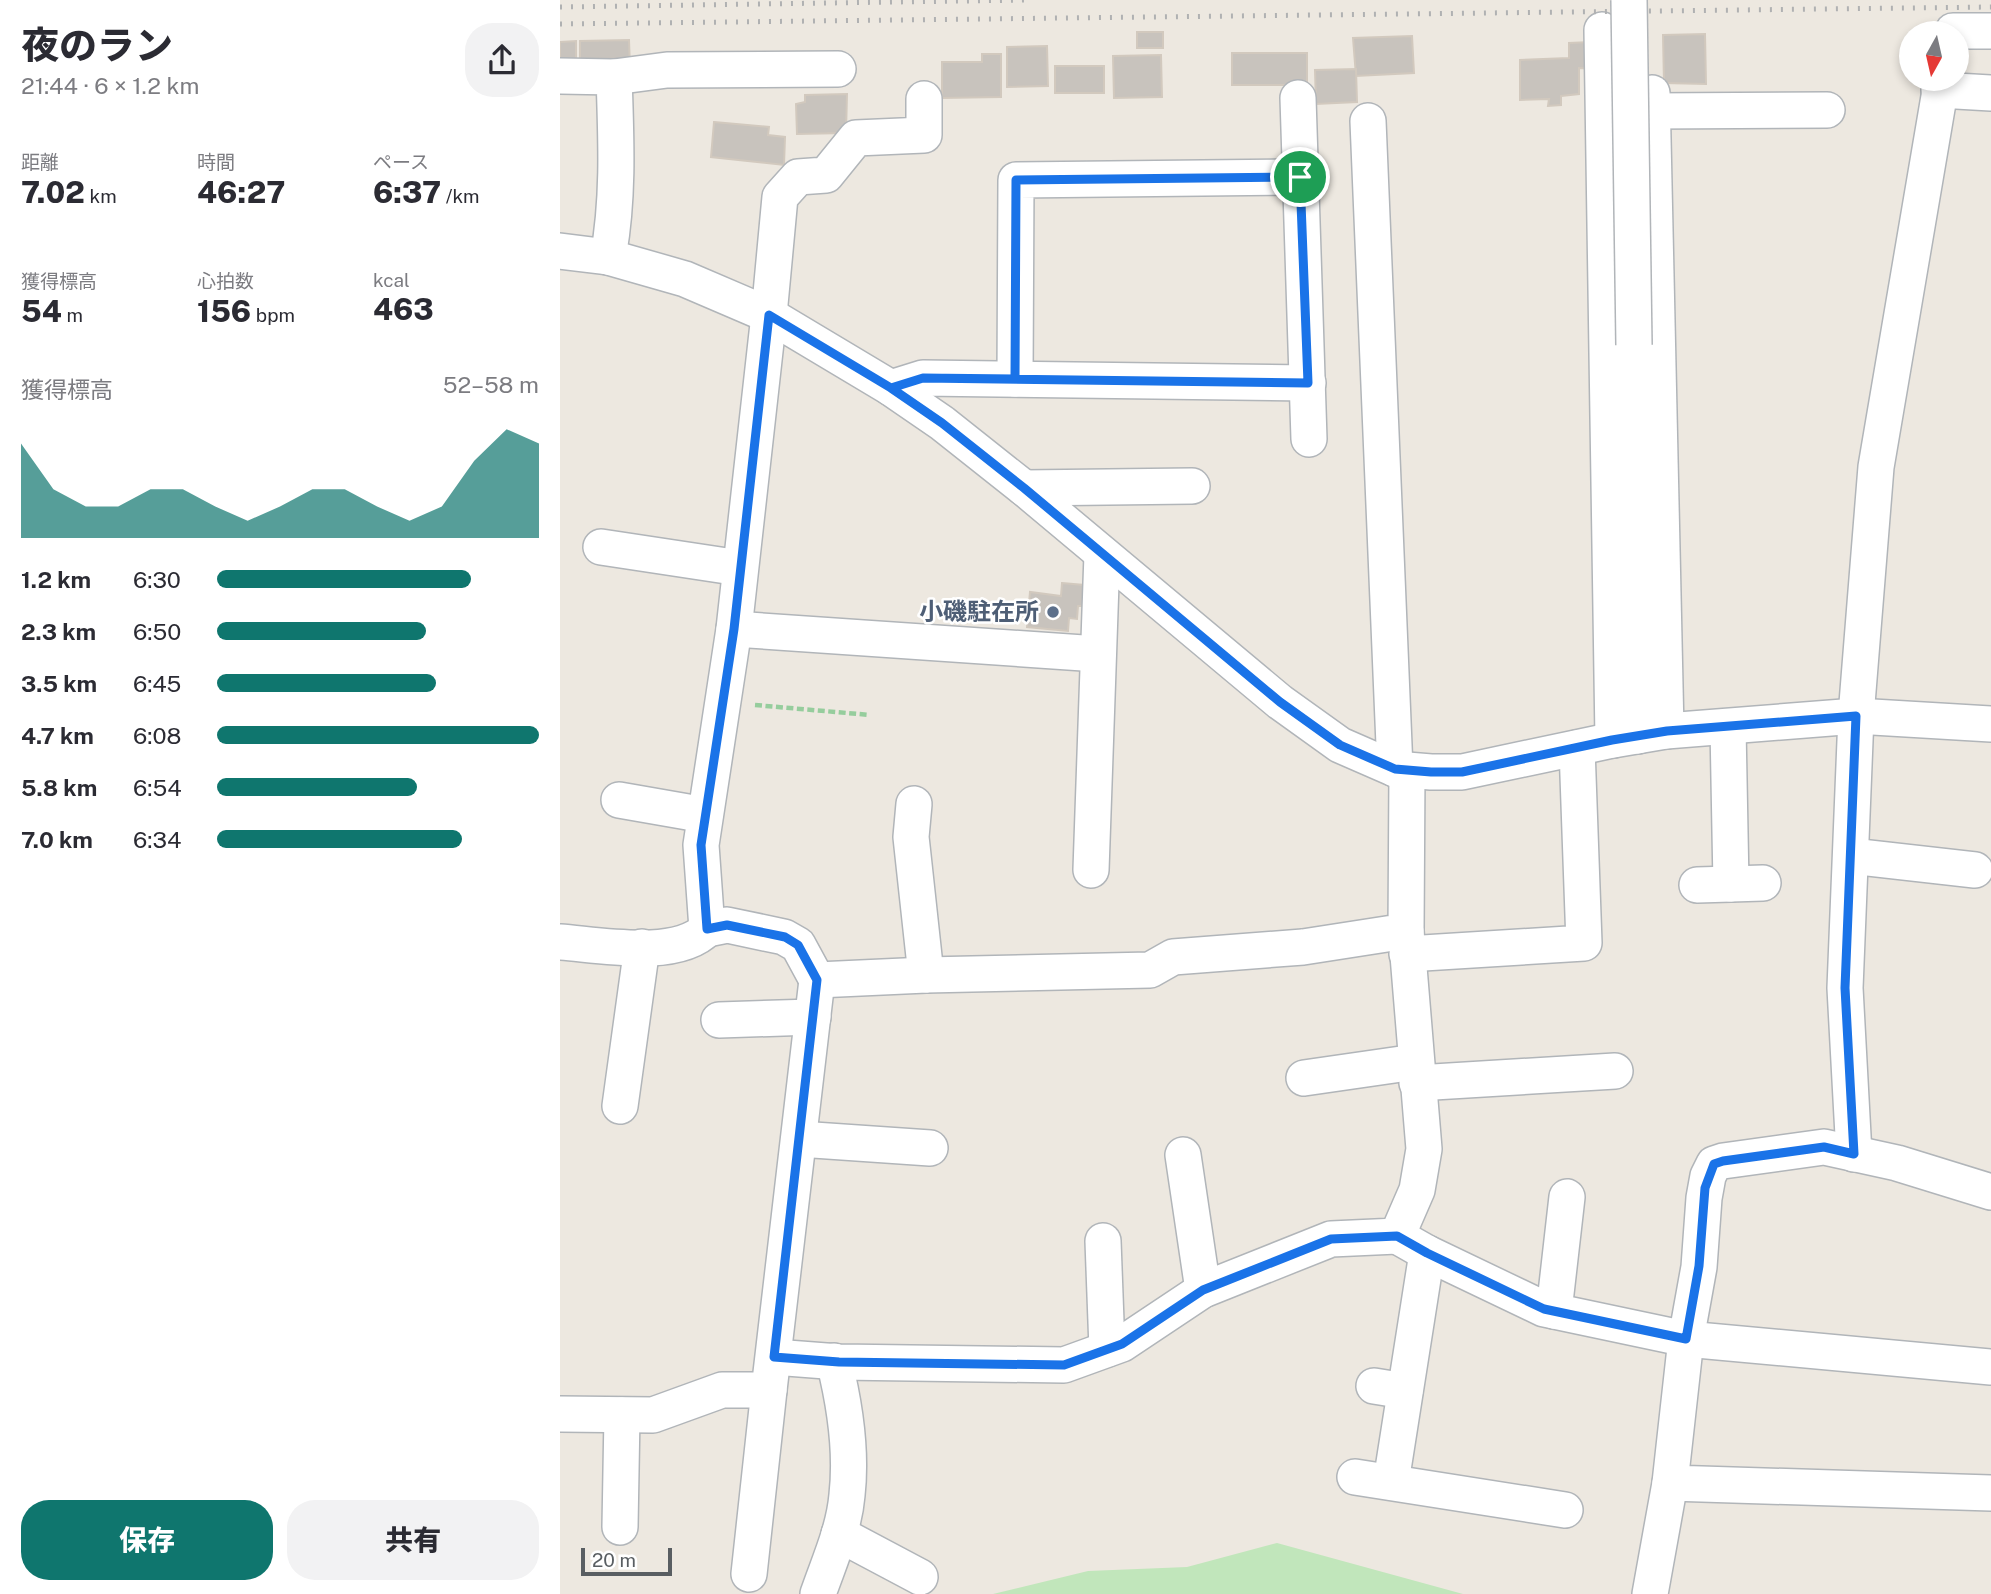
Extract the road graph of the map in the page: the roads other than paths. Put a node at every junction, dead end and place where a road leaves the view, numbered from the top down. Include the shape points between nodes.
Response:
1 (1629, 0) edge
2 (1602, 30) dead end
3 (1969, 31) edge
4 (1991, 31) edge
5 (838, 69) dead end
6 (560, 76) edge
7 (614, 77) junction
8 (1969, 89) edge
9 (1939, 91) edge
10 (1991, 93) edge
11 (1298, 98) dead end
12 (924, 99) dead end
13 (1828, 110) dead end
14 (1368, 121) dead end
15 (1604, 130) junction
16 (1653, 147) junction
17 (1300, 177) junction
18 (560, 251) edge
19 (608, 257) junction
20 (769, 315) junction
21 (1015, 379) junction
22 (1308, 383) junction
23 (891, 388) junction
24 (1310, 439) dead end
25 (1192, 486) dead end
26 (1024, 488) junction
27 (620, 540) dead end
28 (1102, 554) junction
29 (740, 568) junction
30 (734, 629) junction
31 (1098, 654) junction
32 (1856, 716) junction
33 (1991, 723) edge
34 (1728, 727) junction
35 (1639, 736) junction
36 (1577, 748) junction
37 (1401, 770) junction
38 (619, 800) dead end
39 (705, 815) junction
40 (903, 824) dead end
41 (1851, 856) junction
42 (1091, 870) dead end
43 (1975, 870) dead end
44 (1730, 884) dead end
45 (707, 929) junction
46 (1406, 943) junction
47 (642, 947) junction
48 (561, 948) edge
49 (926, 975) junction
50 (817, 980) junction
51 (813, 1017) junction
52 (719, 1020) dead end
53 (1615, 1071) dead end
54 (1416, 1073) junction
55 (1304, 1078) dead end
56 (621, 1106) dead end
57 (799, 1139) junction
58 (930, 1148) dead end
59 (1854, 1154) junction
60 (1183, 1155) dead end
61 (1991, 1192) edge
62 (1567, 1197) dead end
63 (1397, 1236) junction
64 (1103, 1241) dead end
65 (1427, 1253) junction
66 (1203, 1290) junction
67 (1555, 1311) junction
68 (1686, 1339) junction
69 (1107, 1349) junction
70 (834, 1361) junction
71 (1991, 1367) edge
72 (771, 1374) junction
73 (560, 1414) edge
74 (622, 1415) junction
75 (1354, 1476) dead end
76 (1391, 1482) junction
77 (1670, 1483) junction
78 (1991, 1493) edge
79 (1548, 1496) dead end
80 (620, 1527) dead end
81 (839, 1534) junction
82 (749, 1574) dead end
83 (920, 1577) dead end
84 (818, 1594) edge
85 (1650, 1594) edge

1 - 35 street, bridge
2 - 15 street
3 - 4 street
5 - 7 street via 667,70
6 - 7 street
7 - 19 street via 616,147
8 - 10 street
9 - 32 street via 1876,467
11 - 17 street
12 - 20 street via 924,143 856,138 825,174 798,177 780,197
13 - 16 street via 1785,96 1652,102
14 - 37 street
15 - 16 street
15 - 35 street
16 - 35 street
17 - 21 street via 1016,180
17 - 22 street
18 - 19 street
19 - 20 street via 685,279
20 - 23 street
20 - 29 street
21 - 22 street
21 - 23 street via 923,378
22 - 24 street
23 - 26 street
25 - 26 street
26 - 28 street
27 - 29 street
28 - 31 street
28 - 37 street via 1290,709 1340,745
29 - 30 street
30 - 31 street
30 - 39 street
31 - 42 street
32 - 33 street
32 - 34 street
32 - 41 street
34 - 35 street
34 - 44 street
35 - 36 street
36 - 37 street via 1462,772
36 - 46 street via 1584,943
37 - 46 street
38 - 39 street
39 - 45 street via 701,845
40 - 49 street
41 - 43 street
41 - 59 street via 1845,988
45 - 47 street via 679,945
45 - 50 street via 727,925 785,937 798,945
46 - 49 street via 1173,957 1150,970
46 - 54 street
47 - 48 street
47 - 56 street
49 - 50 street
50 - 51 street
51 - 52 street
51 - 57 street
53 - 54 street
54 - 55 street
54 - 63 street via 1424,1149 1417,1190
57 - 58 street
57 - 72 street
59 - 61 street
59 - 68 street via 1824,1147 1714,1164 1705,1188 1699,1266
60 - 66 street
62 - 67 street
63 - 65 street
63 - 66 street via 1331,1239
64 - 69 street
65 - 67 street
65 - 76 street via 1390,1389
66 - 69 street via 1122,1344
67 - 68 street
68 - 71 street
68 - 77 street
69 - 70 street via 1064,1365
70 - 72 street
70 - 81 street via 849,1455
72 - 74 street via 653,1415
72 - 82 street via 738,1536
73 - 74 street
74 - 80 street
75 - 76 street
76 - 79 street
77 - 78 street
77 - 85 street
81 - 83 street
81 - 84 street

